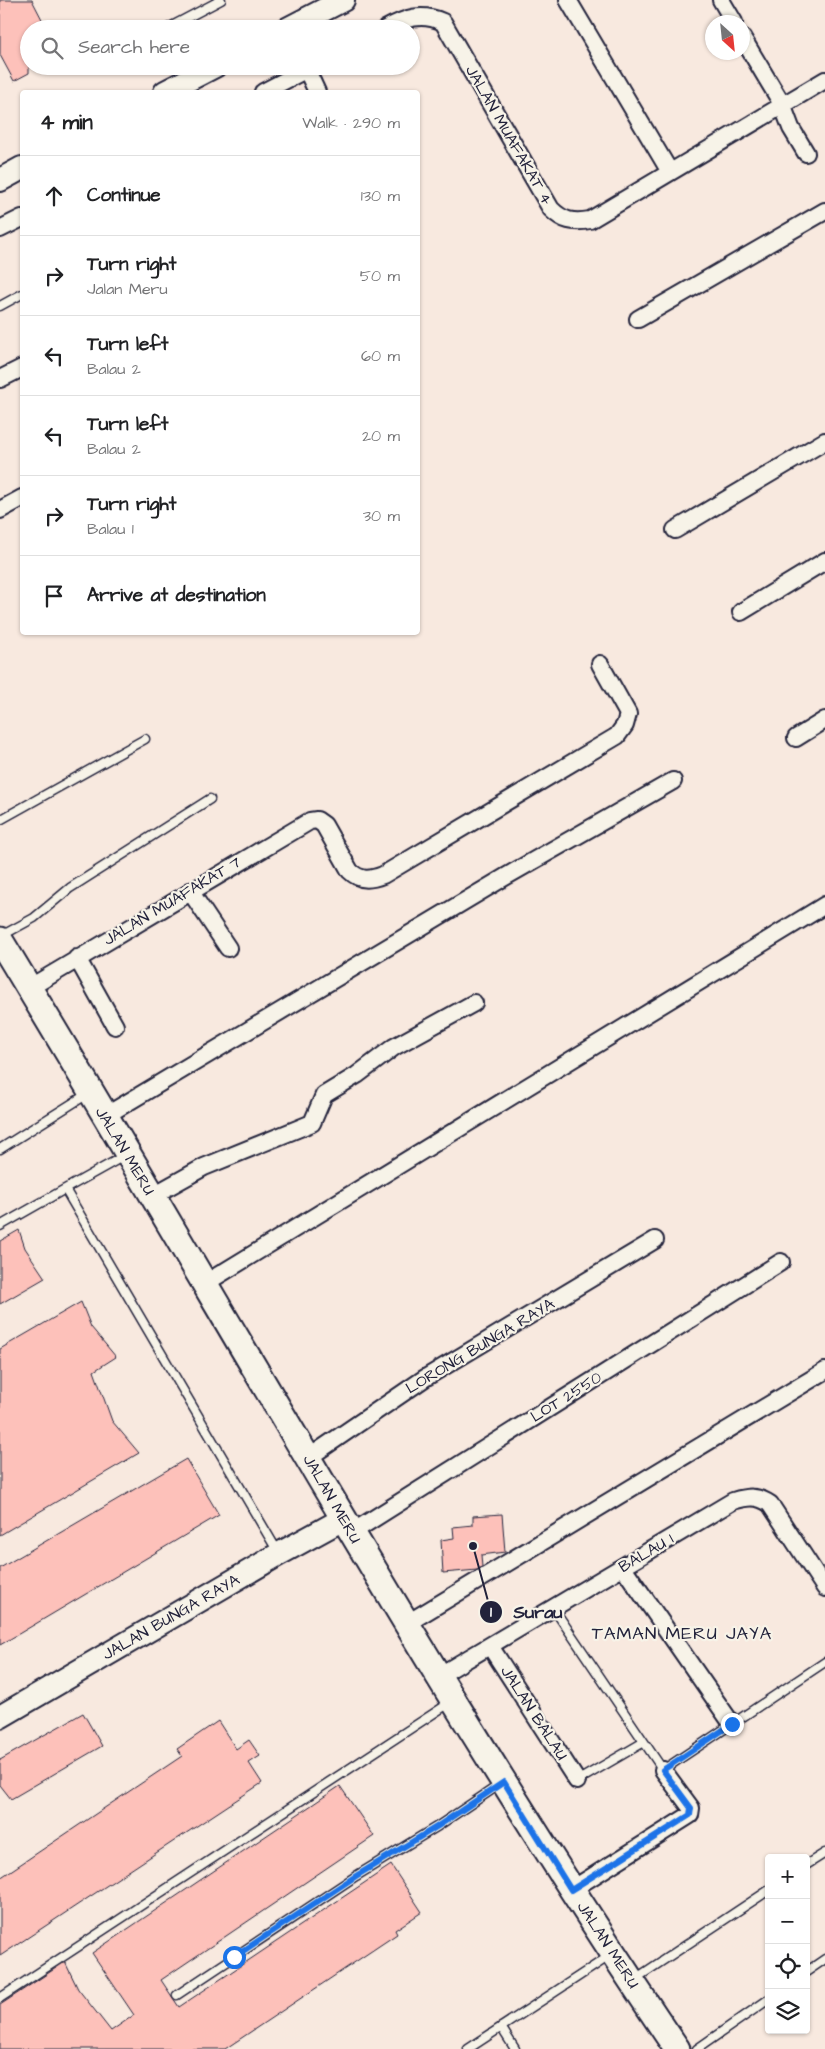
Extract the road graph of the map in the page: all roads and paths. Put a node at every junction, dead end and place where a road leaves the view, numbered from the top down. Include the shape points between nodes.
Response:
1 (221, 0) edge
2 (343, 0) edge
3 (568, 0) edge
4 (721, 0) edge
5 (730, 15) edge
6 (183, 20) edge
7 (304, 20) edge
8 (402, 20) edge
9 (750, 50) edge
10 (198, 75) edge
11 (294, 75) edge
12 (311, 75) edge
13 (825, 80) edge
14 (169, 90) edge
15 (267, 90) edge
16 (317, 90) edge
17 (782, 104) junction
18 (806, 153) dead end
19 (20, 169) edge
20 (670, 172) junction
21 (0, 180) edge
22 (825, 211) edge
23 (20, 219) edge
24 (0, 229) edge
25 (20, 295) edge
26 (0, 306) edge
27 (638, 319) dead end
28 (20, 369) edge
29 (0, 379) edge
30 (825, 441) edge
31 (20, 499) edge
32 (0, 510) edge
33 (674, 530) dead end
34 (825, 561) edge
35 (741, 612) dead end
36 (600, 664) dead end
37 (825, 720) edge
38 (796, 738) dead end
39 (145, 739) dead end
40 (673, 781) dead end
41 (210, 799) dead end
42 (0, 820) edge
43 (190, 890) junction
44 (825, 905) edge
45 (0, 936) edge
46 (0, 940) edge
47 (228, 948) dead end
48 (77, 958) junction
49 (29, 988) junction
50 (474, 1003) dead end
51 (115, 1026) dead end
52 (91, 1092) junction
53 (105, 1116) junction
54 (0, 1149) edge
55 (128, 1154) junction
56 (65, 1190) junction
57 (152, 1196) junction
58 (0, 1226) edge
59 (655, 1240) dead end
60 (781, 1262) dead end
61 (204, 1284) junction
62 (825, 1371) edge
63 (308, 1458) junction
64 (347, 1526) junction
65 (279, 1554) junction
66 (623, 1567) junction
67 (822, 1579) edge
68 (554, 1609) junction
69 (406, 1624) junction
70 (490, 1646) junction
71 (825, 1662) edge
72 (437, 1677) junction
73 (452, 1701) junction
74 (0, 1717) edge
75 (732, 1724) junction
76 (644, 1742) junction
77 (663, 1770) junction
78 (578, 1781) joint
79 (504, 1782) junction
80 (825, 1853) edge
81 (810, 1863) edge
82 (571, 1890) junction
83 (765, 1893) edge
84 (613, 1954) junction
85 (825, 1959) edge
86 (810, 1969) edge
87 (632, 1982) junction
88 (177, 1995) dead end
89 (0, 1998) edge
90 (765, 2002) edge
91 (501, 2027) junction
92 (468, 2049) edge
93 (515, 2049) edge
94 (677, 2049) edge
95 (697, 2049) edge

1 - 6 lane
2 - 7 street
3 - 20 street
4 - 5 street
8 - 20 street, JALAN MUAFAKAT 4 via 432,16 443,22 551,208 560,218 576,223 590,220
9 - 17 street
10 - 14 street
11 - 15 street
12 - 16 street
13 - 17 street, JALAN MUAFAKAT 4
17 - 18 street
17 - 20 street, JALAN MUAFAKAT 4
19 - 21 street
22 - 27 street
23 - 24 street
25 - 26 lane
28 - 29 street
30 - 33 street
31 - 32 street
34 - 35 street
36 - 43 street, JALAN MUAFAKAT 7 via 628,714 617,736 383,875 372,879 355,876 324,824 317,820 300,825
37 - 38 street
39 - 42 lane
40 - 53 street
41 - 45 lane via 70,888 34,918
43 - 47 street
43 - 48 street, JALAN MUAFAKAT 7
44 - 61 street
46 - 49 main road, JALAN MERU
48 - 49 street, JALAN MUAFAKAT 7
48 - 51 street
49 - 52 main road, JALAN MERU
50 - 57 street via 394,1047 357,1076 324,1095 312,1123 204,1168
52 - 53 main road, JALAN MERU
52 - 54 lane
53 - 55 main road, JALAN MERU
55 - 56 lane
55 - 57 main road, JALAN MERU
56 - 58 lane
56 - 65 lane
57 - 61 main road, JALAN MERU
59 - 63 street, LORONG BUNGA RAYA via 425,1378
60 - 64 street, LOT 2550
61 - 63 main road, JALAN MERU
62 - 69 street
63 - 64 main road, JALAN MERU
64 - 65 street, JALAN BUNGA RAYA
64 - 69 main road, JALAN MERU
65 - 74 street, JALAN BUNGA RAYA
66 - 67 street, BALAU 1 via 746,1497 761,1498 770,1504
66 - 68 street, BALAU 1
66 - 75 street
68 - 70 street, BALAU 1
68 - 76 lane
69 - 72 main road, JALAN MERU
70 - 72 street, BALAU 1
70 - 78 street, JALAN BALAU
71 - 75 lane
72 - 73 main road, JALAN MERU
73 - 79 main road, JALAN MERU
73 - 89 lane
75 - 77 lane
76 - 77 lane
76 - 78 lane
77 - 82 street via 691,1808 690,1815
79 - 82 main road, JALAN MERU
79 - 88 lane
80 - 81 lane
82 - 84 main road, JALAN MERU
83 - 87 lane
84 - 87 main road, JALAN MERU
84 - 91 lane
85 - 86 lane
87 - 94 main road, JALAN MERU
90 - 95 lane
91 - 92 lane
91 - 93 lane

